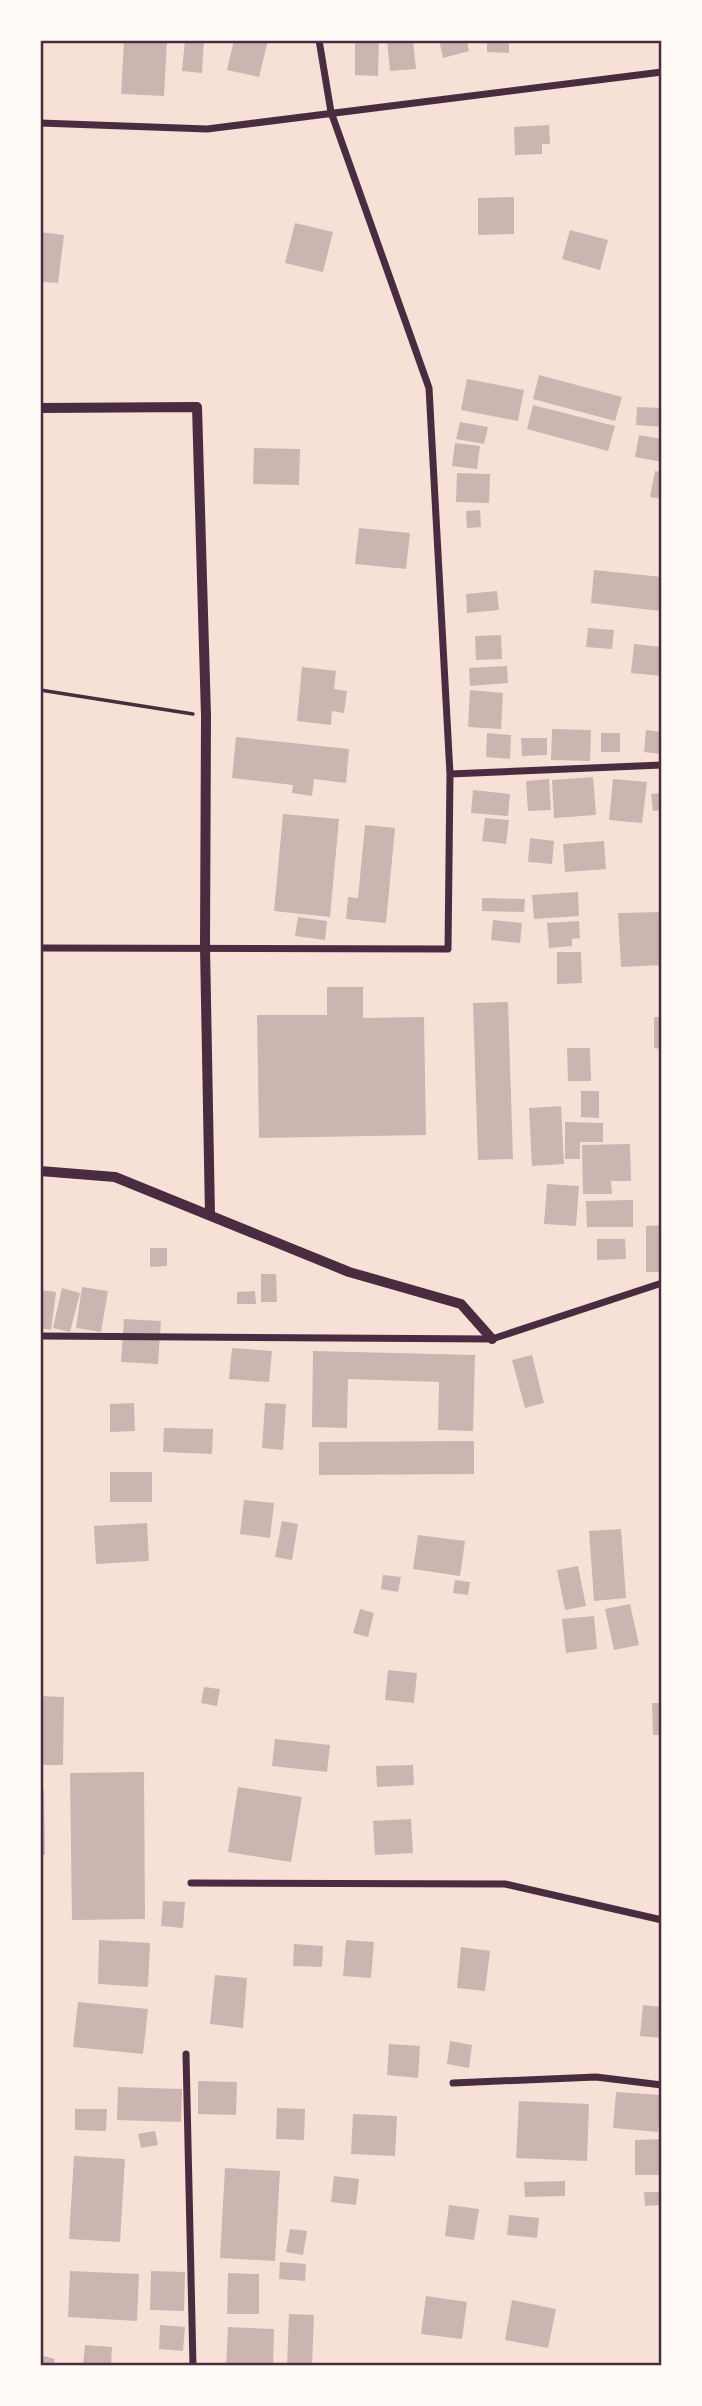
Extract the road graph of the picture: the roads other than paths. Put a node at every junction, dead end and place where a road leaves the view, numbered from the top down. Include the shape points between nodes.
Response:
1 (318, 40) edge
2 (662, 72) edge
3 (331, 112) junction
4 (40, 123) edge
5 (40, 408) edge
6 (662, 765) edge
7 (450, 774) junction
8 (40, 947) edge
9 (205, 947) junction
10 (40, 1171) edge
11 (210, 1215) junction
12 (662, 1283) edge
13 (40, 1336) edge
14 (492, 1339) junction
15 (191, 1883) dead end
16 (662, 1920) edge
17 (187, 2054) dead end
18 (453, 2083) dead end
19 (662, 2085) edge
20 (193, 2366) edge

1 - 3 street
2 - 3 street
3 - 4 street via 207,129
3 - 7 street via 429,388
5 - 9 street via 197,407 206,716
6 - 7 street
7 - 9 street via 449,949
8 - 9 street
9 - 11 street
10 - 11 street via 115,1177
11 - 14 street via 349,1272 461,1304
12 - 14 street
13 - 14 street
15 - 16 street via 505,1884
17 - 20 street
18 - 19 street via 596,2077

